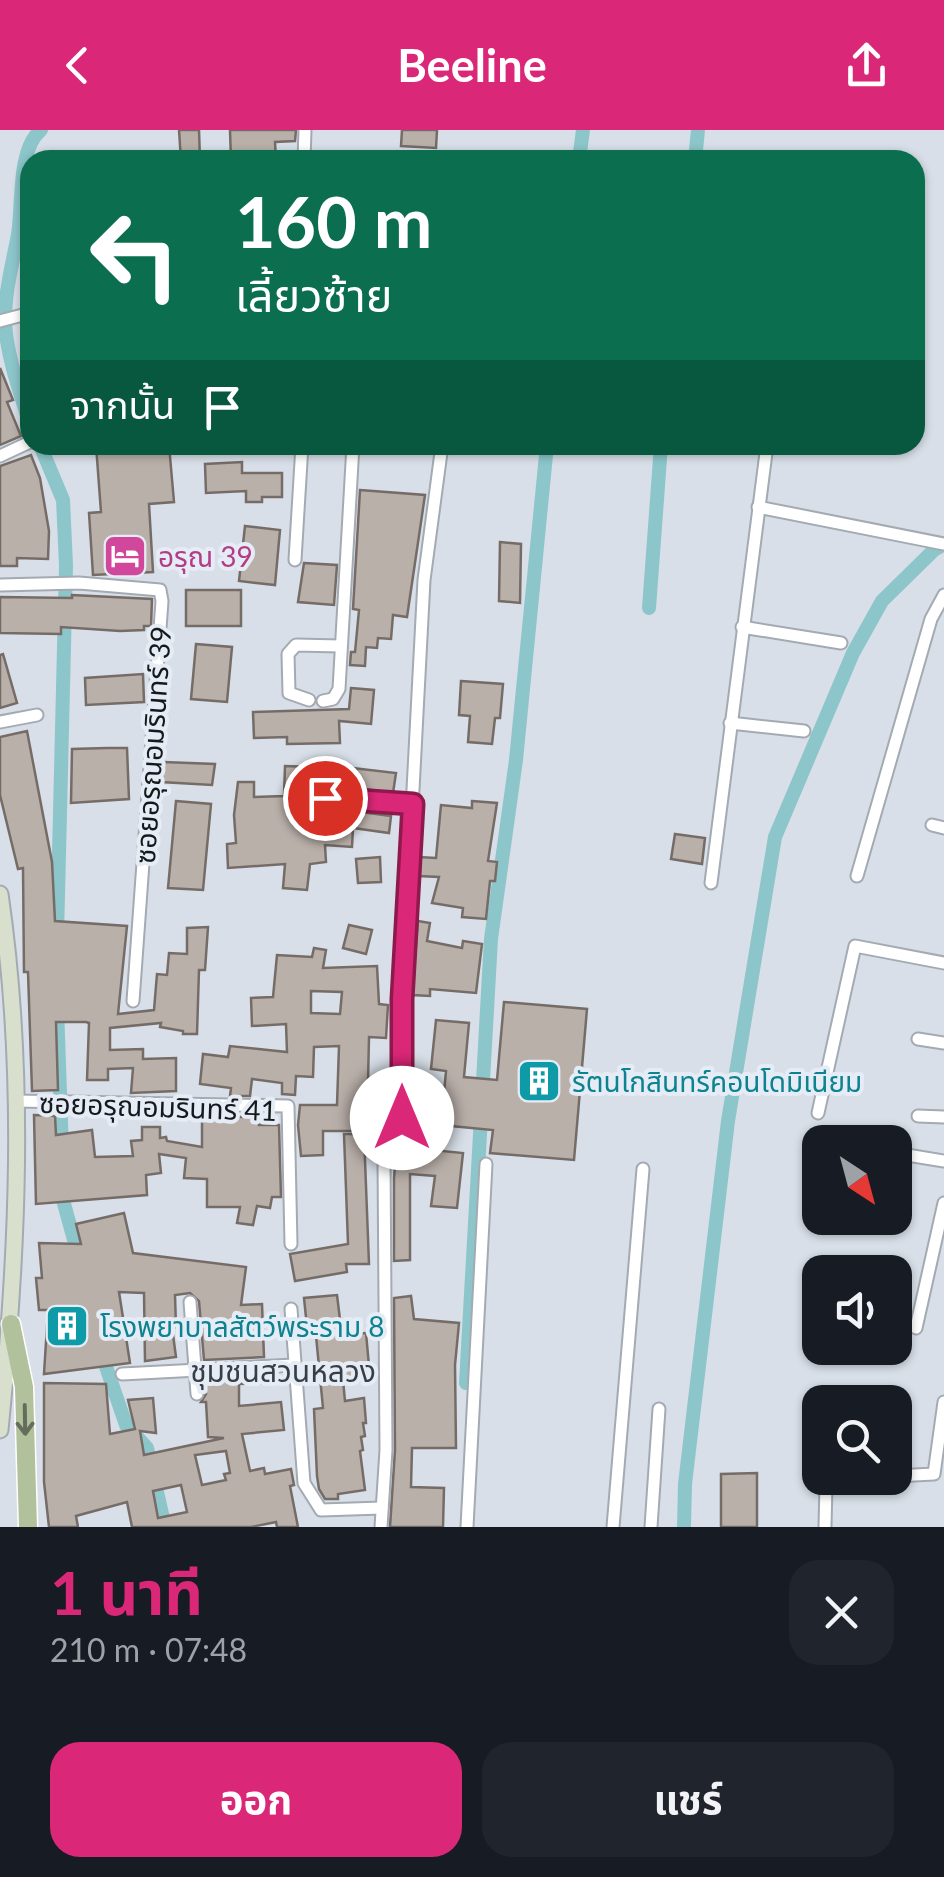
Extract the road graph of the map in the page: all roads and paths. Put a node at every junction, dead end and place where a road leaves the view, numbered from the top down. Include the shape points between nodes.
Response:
1 (301, 455) edge
2 (352, 455) edge
3 (441, 455) edge
4 (766, 455) edge
5 (758, 507) junction
6 (937, 542) edge
7 (294, 560) dead end
8 (0, 584) edge
9 (944, 595) edge
10 (742, 627) junction
11 (841, 643) dead end
12 (340, 646) junction
13 (38, 715) dead end
14 (0, 722) edge
15 (730, 723) junction
16 (804, 731) dead end
17 (413, 804) junction
18 (320, 828) dead end
19 (858, 876) dead end
20 (711, 883) dead end
21 (0, 894) edge
22 (944, 963) edge
23 (133, 1002) dead end
24 (918, 1040) dead end
25 (944, 1043) edge
26 (16, 1101) junction
27 (818, 1113) dead end
28 (918, 1116) dead end
29 (944, 1117) edge
30 (402, 1118) dead end
31 (912, 1156) edge
32 (384, 1157) dead end
33 (944, 1161) edge
34 (486, 1164) dead end
35 (642, 1169) dead end
36 (944, 1203) edge
37 (291, 1244) dead end
38 (190, 1302) dead end
39 (291, 1309) dead end
40 (10, 1324) junction
41 (916, 1328) dead end
42 (294, 1365) junction
43 (194, 1369) junction
44 (122, 1374) dead end
45 (197, 1394) dead end
46 (944, 1402) edge
47 (659, 1409) dead end
48 (0, 1430) edge
49 (912, 1475) edge
50 (826, 1495) edge
51 (382, 1508) junction
52 (28, 1527) edge
53 (381, 1527) edge
54 (467, 1527) edge
55 (613, 1527) edge
56 (651, 1527) edge
57 (826, 1527) edge

1 - 7 street
2 - 12 street
3 - 17 street via 424,580
4 - 5 street
5 - 6 street
5 - 10 street
8 - 23 street, ซอยอรุณอมรินทร์ 39 via 160,590
9 - 19 street
10 - 11 street
10 - 15 street
12 - 12 street via 337,695 316,701 289,693 288,654 296,645
13 - 14 street
15 - 16 street
15 - 20 street
17 - 18 street via 325,798
17 - 30 street
21 - 26 main road
22 - 27 street via 855,946
24 - 25 street
26 - 37 street, ซอยอรุณอมรินทร์ 41 via 288,1106
26 - 40 main road
28 - 29 street
31 - 33 street
32 - 51 street
34 - 54 street
35 - 55 street
36 - 41 street
38 - 43 street
39 - 42 street
40 - 48 main road
40 -> 52 main road via 24,1386
42 - 43 street
42 - 51 street via 304,1483 313,1502 322,1510
43 - 44 street
43 - 45 street
46 - 49 street via 934,1474
47 - 56 street
50 - 57 street
51 - 53 street

